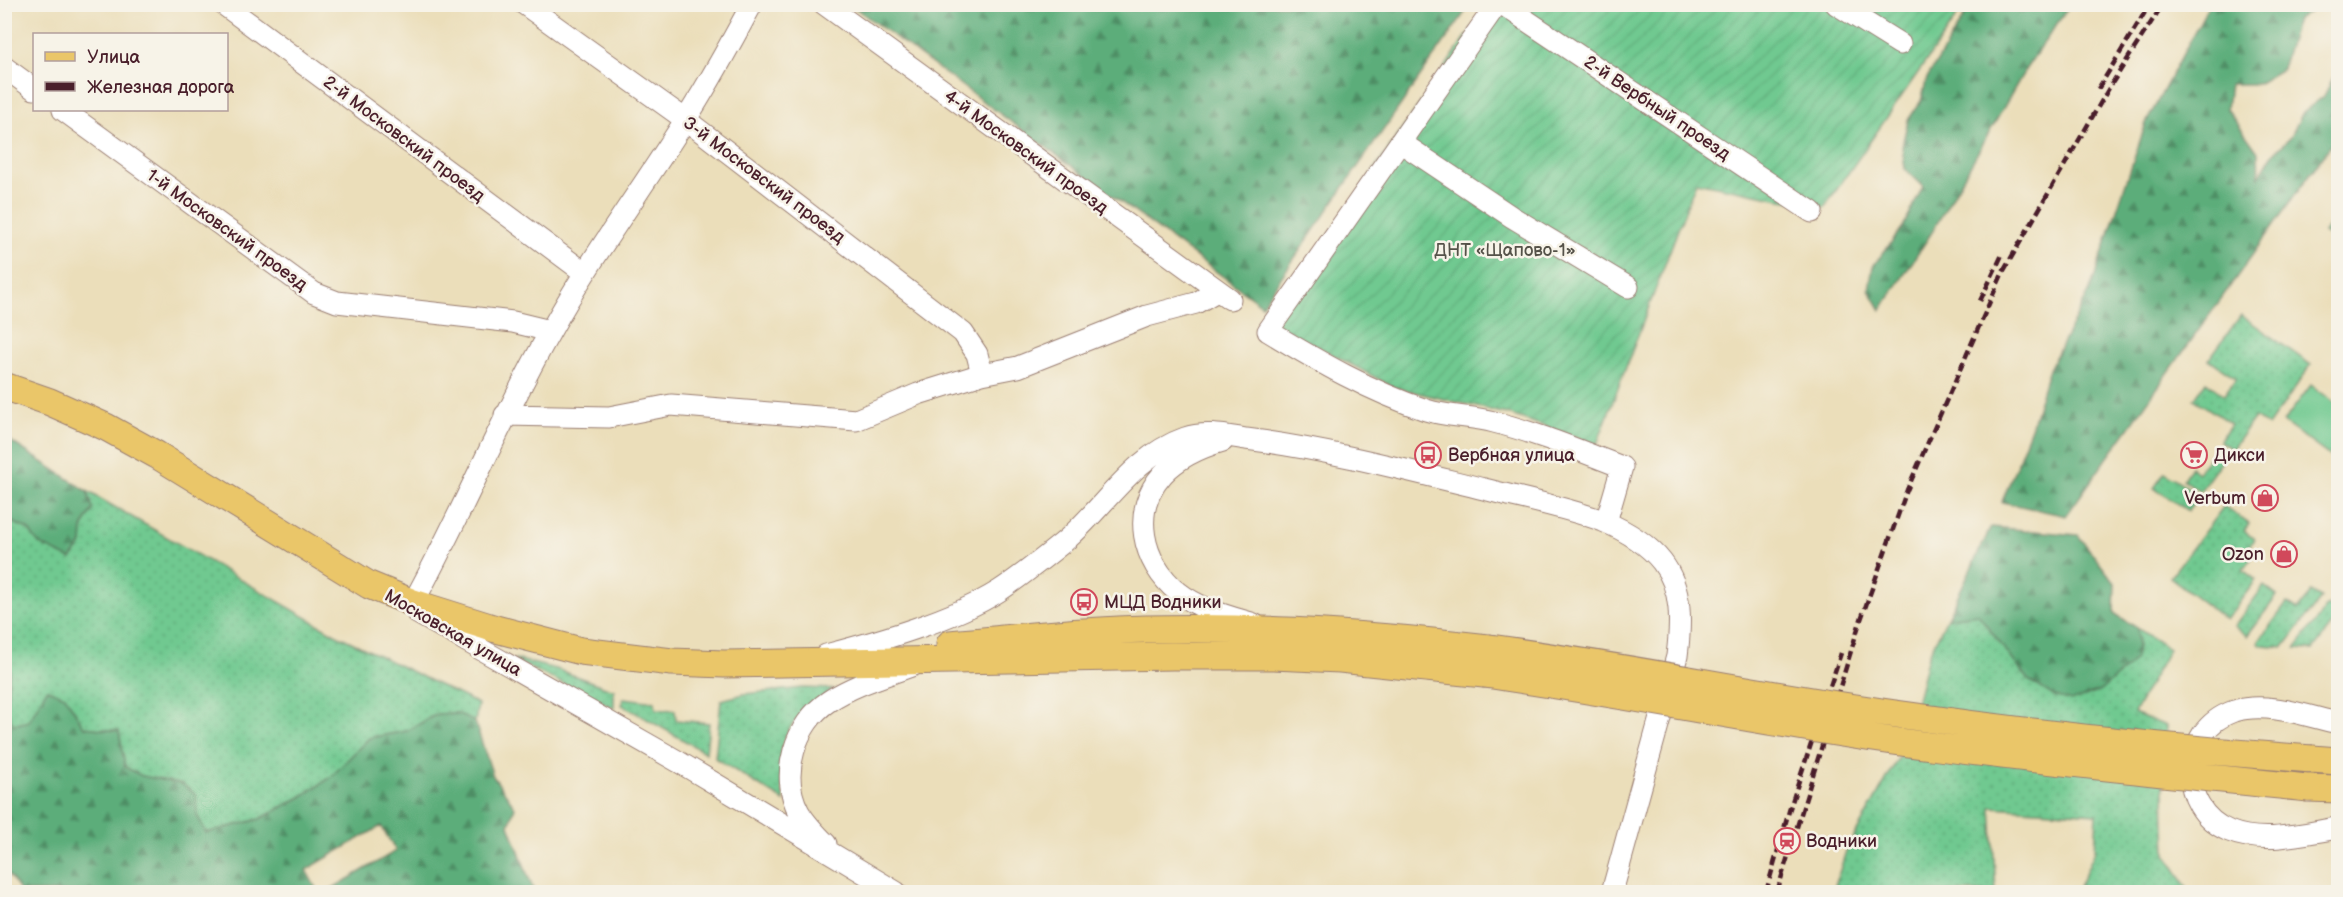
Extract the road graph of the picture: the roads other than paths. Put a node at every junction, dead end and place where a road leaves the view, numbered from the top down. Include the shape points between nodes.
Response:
1 (524, 4) edge
2 (752, 4) edge
3 (824, 4) edge
4 (1497, 4) edge
5 (1502, 4) edge
6 (1836, 4) edge
7 (225, 5) edge
8 (1900, 44) dead end
9 (4, 67) edge
10 (33, 88) edge
11 (64, 111) edge
12 (686, 120) junction
13 (1400, 142) junction
14 (1812, 212) dead end
15 (585, 273) junction
16 (1628, 287) dead end
17 (550, 330) junction
18 (982, 374) junction
19 (4, 386) edge
20 (505, 415) junction
21 (1248, 439) junction
22 (1606, 522) junction
23 (369, 585) junction
24 (413, 603) junction
25 (1275, 630) junction
26 (819, 657) junction
27 (927, 661) junction
28 (785, 663) junction
29 (2338, 723) edge
30 (2325, 760) edge
31 (2338, 789) edge
32 (2338, 828) edge
33 (856, 870) junction
34 (896, 892) edge
35 (1612, 892) edge

1 - 12 street, 3-й Московский проезд
2 - 12 street
3 - 18 street, 4-й Московский проезд via 1223,295 1147,316 1018,367
4 - 13 street
5 - 14 street, 2-й Вербный проезд
6 - 8 street
7 - 15 street, 2-й Московский проезд
9 - 10 street
11 - 17 street, 1-й Московский проезд via 314,293 337,302 513,322
12 - 15 street
12 - 18 street, 3-й Московский проезд via 963,333
13 - 16 street via 1512,217
13 - 22 street via 1268,331 1346,377 1386,395 1430,411 1538,434 1622,467
15 - 17 street
17 - 20 street
18 - 20 street via 918,394 856,420 671,405 609,417
19 - 23 main road, Московская улица via 106,427
20 - 24 street
21 - 22 street via 1430,476
21 - 25 street via 1209,445 1164,473 1146,501 1144,536 1156,569 1179,592 1214,611
21 - 26 street via 1212,434 1169,444 1140,464 1067,539 999,591 951,615
22 - 35 street via 1644,545 1662,562 1674,583 1680,606 1677,656
23 - 24 main road
23 - 33 street, Московская улица via 679,762
24 - 28 main road via 581,651 672,662
25 - 26 main road via 1101,631
25 - 30 main road, bridge via 1488,648 2084,739
26 - 28 main road
27 - 28 main road
27 - 31 main road, bridge via 1173,656 1340,659 1564,685 1902,742 2081,765
27 - 33 street via 827,702 810,717 800,735 792,759 790,784 798,811 813,832
29 - 32 street via 2266,708 2234,711 2200,736 2189,769 2190,785 2204,814 2230,831 2262,837
33 - 34 street, Московская улица

